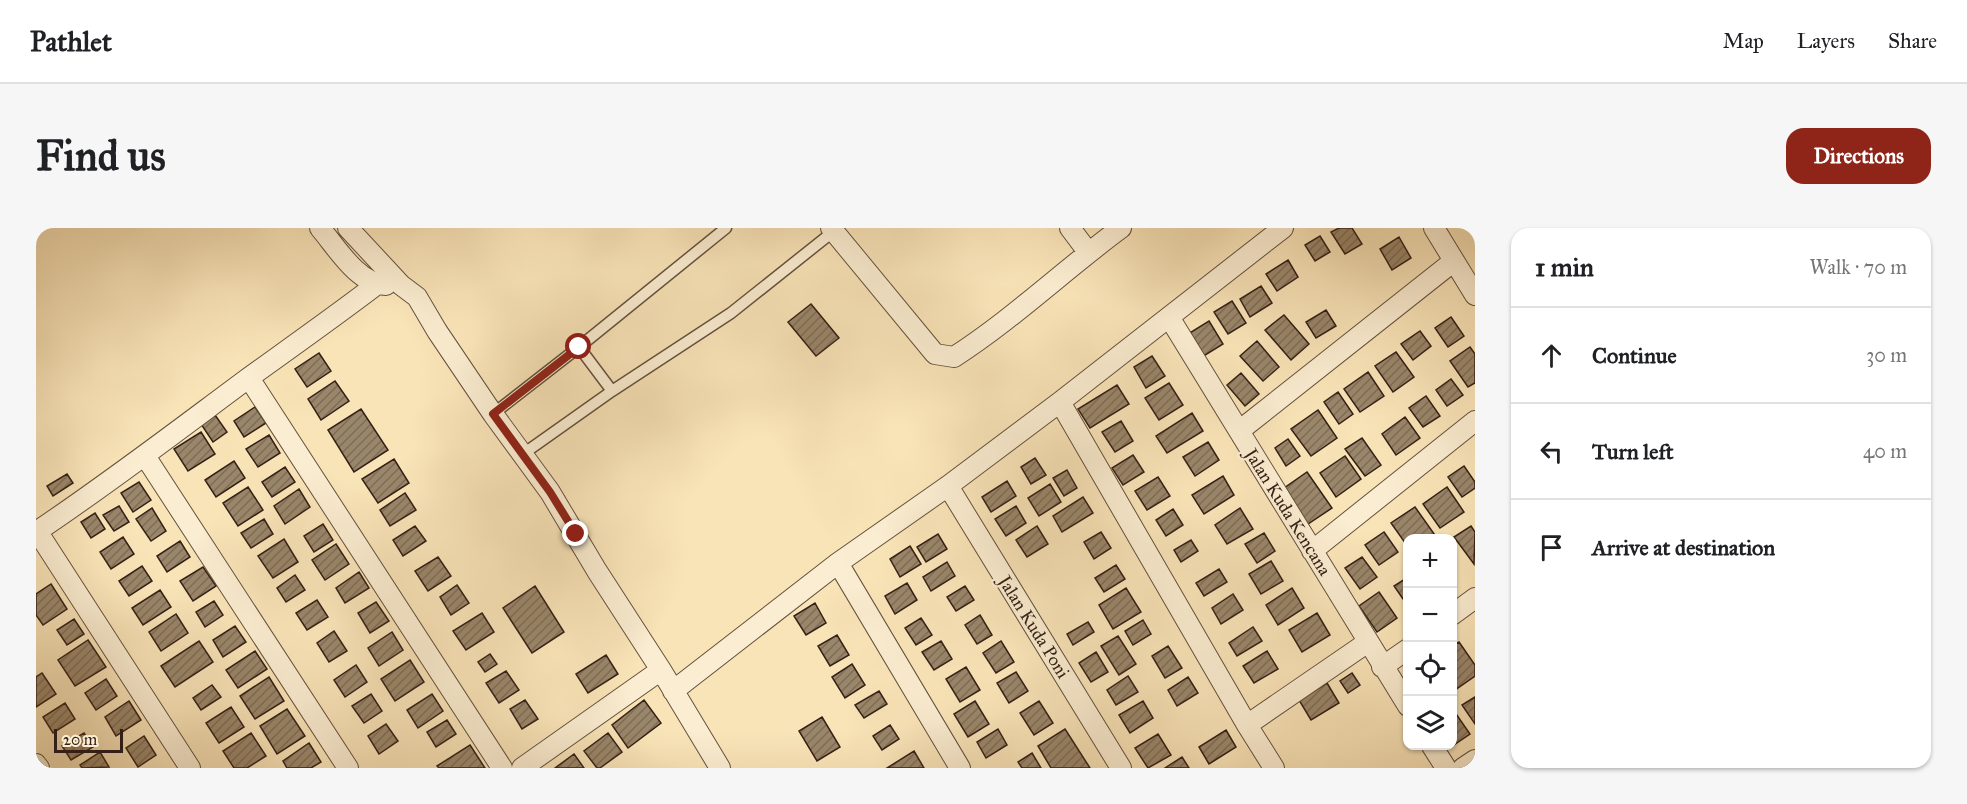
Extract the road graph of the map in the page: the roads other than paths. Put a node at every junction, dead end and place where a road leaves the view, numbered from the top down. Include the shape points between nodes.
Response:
1 (320, 228) edge
2 (348, 228) edge
3 (726, 228) edge
4 (1070, 228) edge
5 (1121, 228) edge
6 (1283, 228) edge
7 (1434, 228) edge
8 (834, 229) edge
9 (1088, 252) junction
10 (1454, 261) junction
11 (389, 281) junction
12 (1475, 295) edge
13 (1169, 317) junction
14 (579, 347) junction
15 (249, 378) junction
16 (612, 391) junction
17 (1060, 402) junction
18 (493, 414) junction
19 (1475, 421) edge
20 (1239, 431) junction
21 (523, 454) junction
22 (145, 456) junction
23 (948, 486) junction
24 (37, 531) edge
25 (1312, 551) junction
26 (838, 563) junction
27 (1475, 598) edge
28 (1457, 611) edge
29 (1368, 642) junction
30 (1403, 652) edge
31 (1383, 667) junction
32 (661, 670) junction
33 (673, 691) junction
34 (1403, 700) edge
35 (1247, 725) junction
36 (1435, 750) edge
37 (1475, 760) edge
38 (36, 764) edge
39 (39, 768) edge
40 (190, 768) edge
41 (348, 768) edge
42 (502, 768) edge
43 (522, 768) edge
44 (720, 768) edge
45 (960, 768) edge
46 (1121, 768) edge
47 (1274, 768) edge
48 (1446, 768) edge
49 (1463, 768) edge

1 - 11 street via 357,271
2 - 11 street
3 - 14 lane
4 - 9 street
5 - 9 street
6 - 13 street
7 - 10 street
8 - 9 street via 935,354 954,357
8 - 16 lane via 731,313
10 - 12 street
10 - 20 street
11 - 15 street
11 - 18 street via 417,297
13 - 17 street
13 - 20 street, Jalan Kuda Kencana
14 - 16 lane
14 - 18 lane
15 - 22 street
15 - 42 street
16 - 21 lane
17 - 23 street
17 - 35 street
18 - 21 street
19 - 25 street
20 - 25 street, Jalan Kuda Kencana
21 - 32 street
22 - 24 street
22 - 41 street
23 - 26 street
23 - 46 street, Jalan Kuda Poni
24 - 40 street
25 - 29 street, Jalan Kuda Kencana
26 - 33 street
26 - 45 street
27 - 28 street
29 - 31 street, Jalan Kuda Kencana
29 - 35 street
30 - 31 street
31 - 34 street, Jalan Kuda Kencana
32 - 33 street
32 - 43 street
33 - 44 street
35 - 47 street
36 - 48 street
37 - 49 street
38 - 39 street

